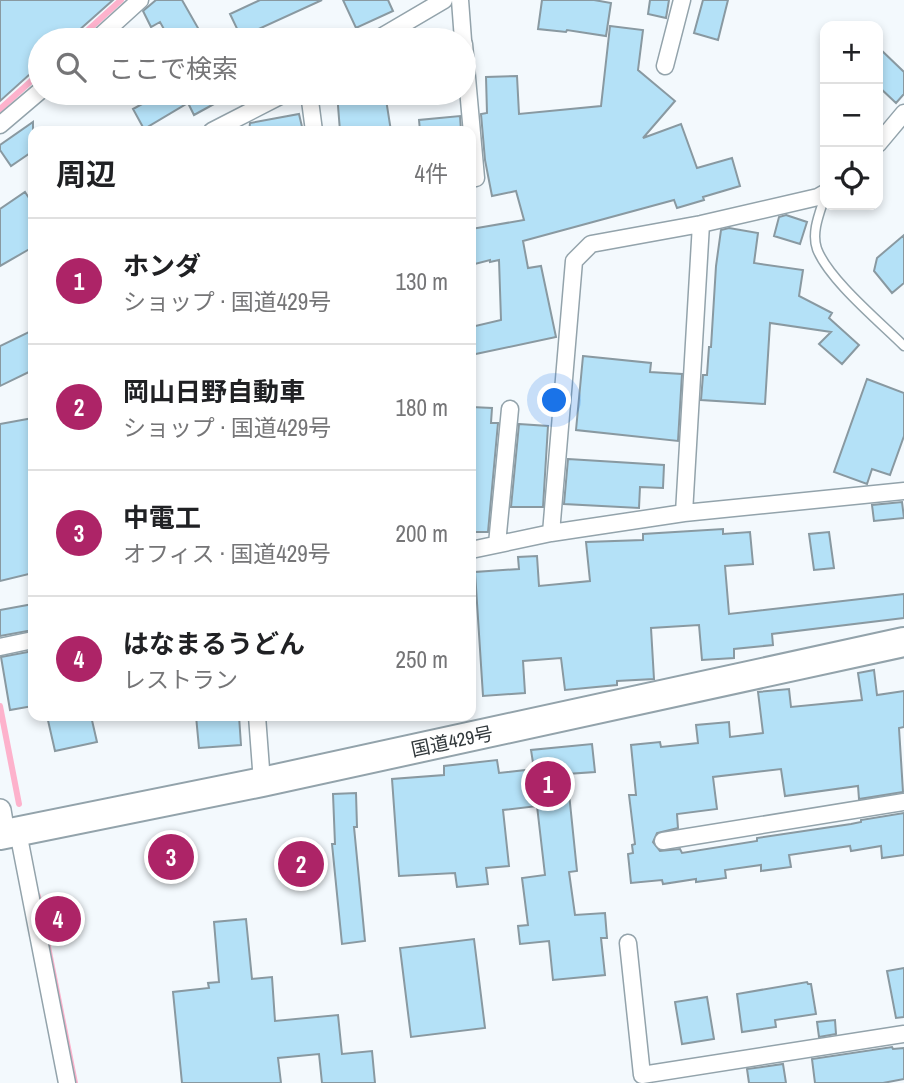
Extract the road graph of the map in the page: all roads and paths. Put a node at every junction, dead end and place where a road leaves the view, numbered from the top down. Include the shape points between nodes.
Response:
1 (140, 0) edge
2 (444, 0) edge
3 (460, 0) edge
4 (682, 0) edge
5 (109, 28) edge
6 (396, 28) edge
7 (463, 28) edge
8 (665, 66) dead end
9 (28, 101) edge
10 (263, 105) edge
11 (311, 105) edge
12 (470, 105) edge
13 (904, 113) edge
14 (0, 125) edge
15 (222, 126) edge
16 (313, 126) edge
17 (471, 126) edge
18 (883, 138) edge
19 (820, 196) edge
20 (821, 210) edge
21 (701, 223) junction
22 (904, 346) edge
23 (510, 409) dead end
24 (904, 491) edge
25 (684, 513) junction
26 (551, 533) junction
27 (497, 544) junction
28 (476, 549) edge
29 (28, 641) edge
30 (904, 642) edge
31 (0, 647) edge
32 (257, 721) edge
33 (262, 782) junction
34 (904, 802) edge
35 (5, 828) edge
36 (663, 841) dead end
37 (628, 943) dead end
38 (904, 1034) edge
39 (67, 1083) edge

1 - 5 street
2 - 6 street
3 - 7 street
4 - 8 street
9 - 14 street
10 - 15 street
11 - 16 street
12 - 17 street
13 - 18 street
19 - 21 street
20 - 22 lane via 816,248 834,275
21 - 25 street
21 - 26 street via 591,244 574,261
23 - 27 street
24 - 25 street
25 - 26 street
26 - 27 street
27 - 28 street
29 - 31 street
30 - 33 highway, 国道429号
32 - 33 street
33 - 35 highway, 国道429号
34 - 36 street
35 - 39 street
37 - 38 street via 642,1075

